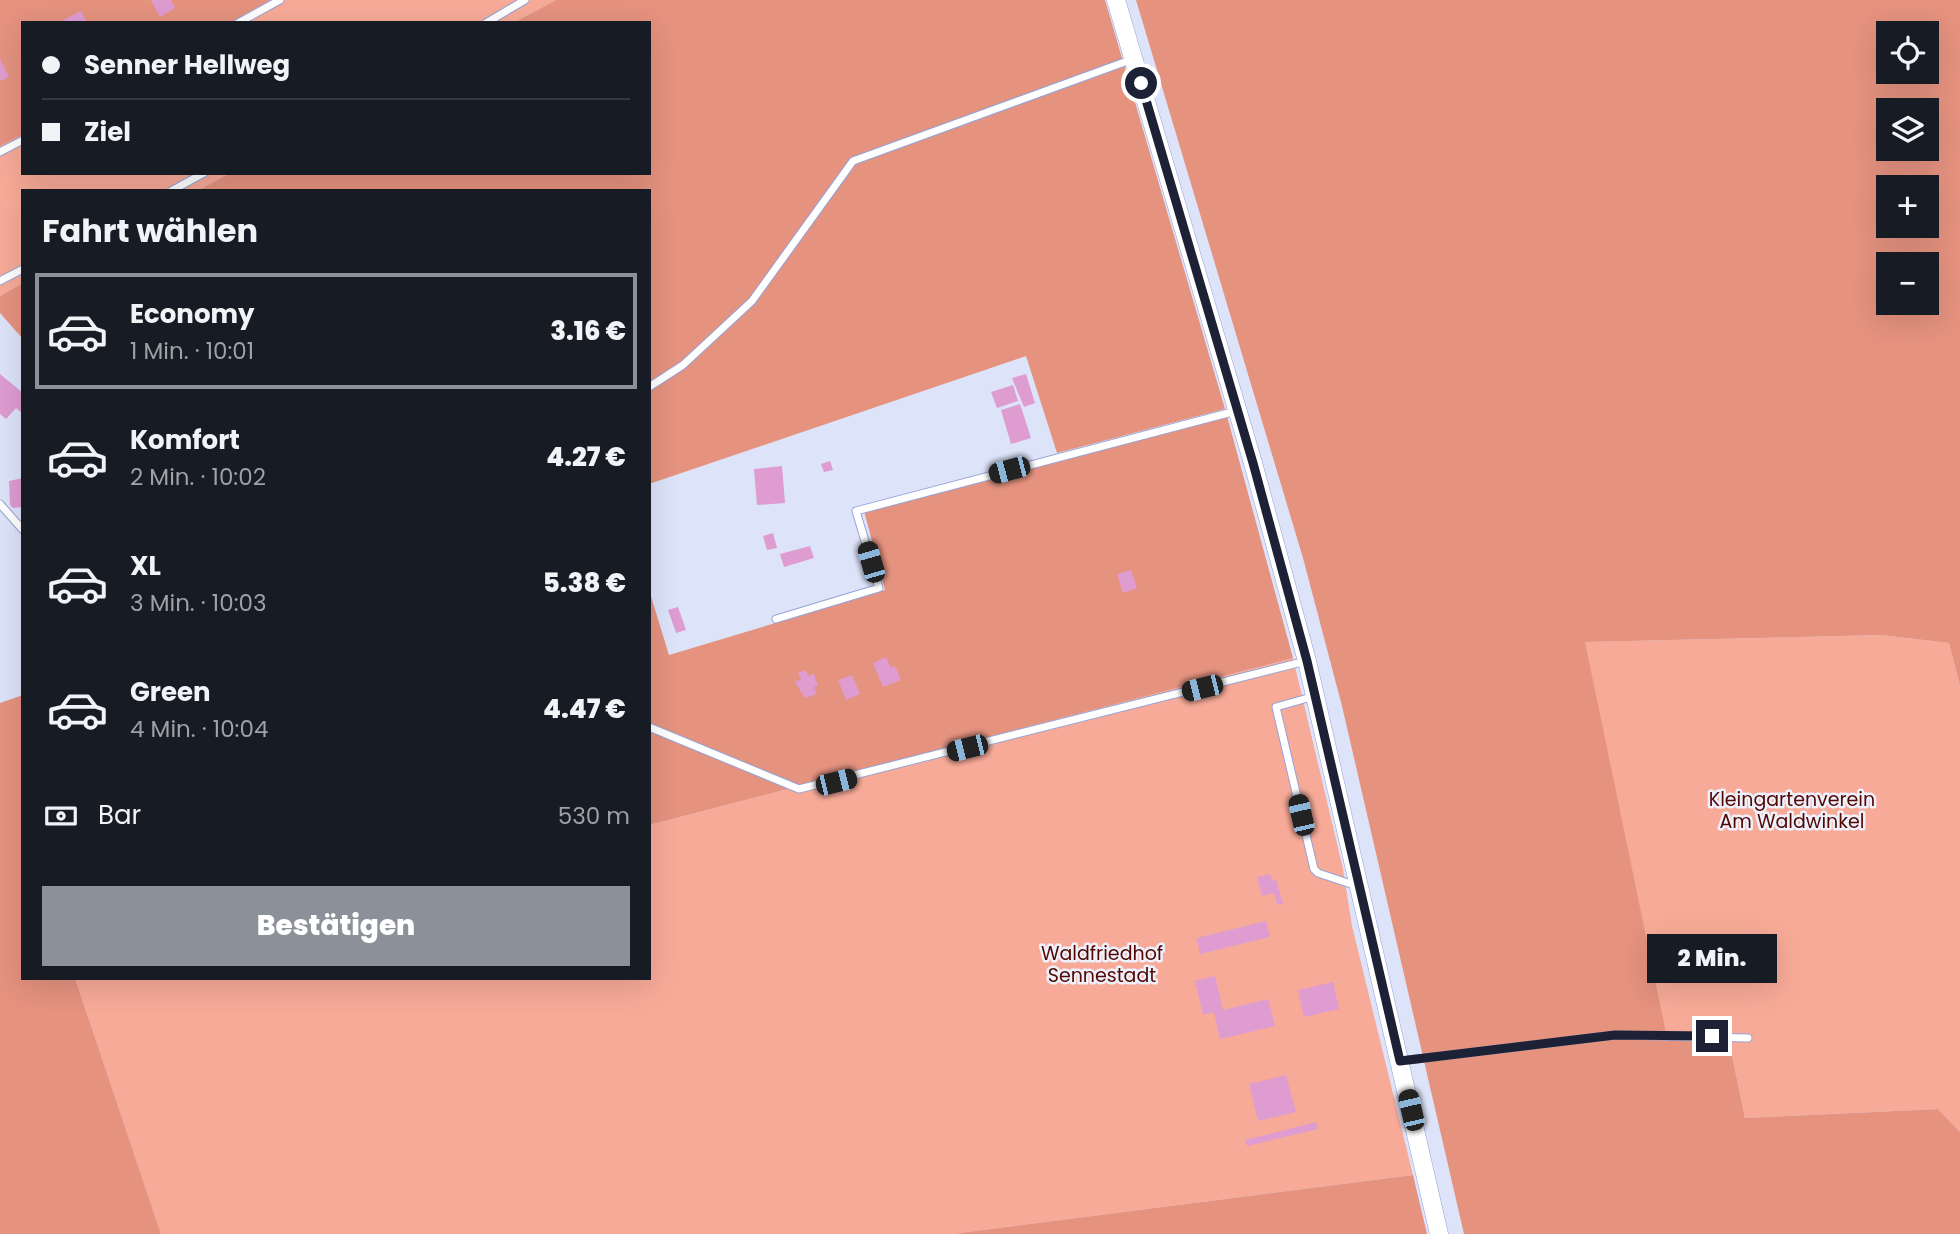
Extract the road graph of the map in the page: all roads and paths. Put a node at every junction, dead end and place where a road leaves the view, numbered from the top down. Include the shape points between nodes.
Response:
1 (280, 0) edge
2 (525, 0) edge
3 (1116, 0) edge
4 (242, 21) edge
5 (489, 21) edge
6 (1134, 58) junction
7 (21, 141) edge
8 (0, 152) edge
9 (200, 175) edge
10 (175, 189) edge
11 (21, 270) edge
12 (0, 281) edge
13 (651, 386) edge
14 (1237, 410) junction
15 (0, 504) edge
16 (21, 528) edge
17 (776, 619) dead end
18 (1307, 661) junction
19 (1316, 696) junction
20 (651, 728) edge
21 (1358, 886) junction
22 (1748, 1038) dead end
23 (1400, 1061) junction
24 (1439, 1234) edge

1 - 4 lane
2 - 5 lane
3 - 6 street
6 - 13 lane via 853,160 752,301 683,365
6 - 14 street
7 - 8 lane
9 - 10 lane
11 - 12 lane
14 - 17 lane via 856,511 878,588
14 - 18 street
15 - 16 lane
18 - 19 street
18 - 20 lane via 799,789
19 - 21 street
19 - 21 lane via 1276,707 1314,869
21 - 23 street
22 - 23 lane via 1615,1035
23 - 24 street

